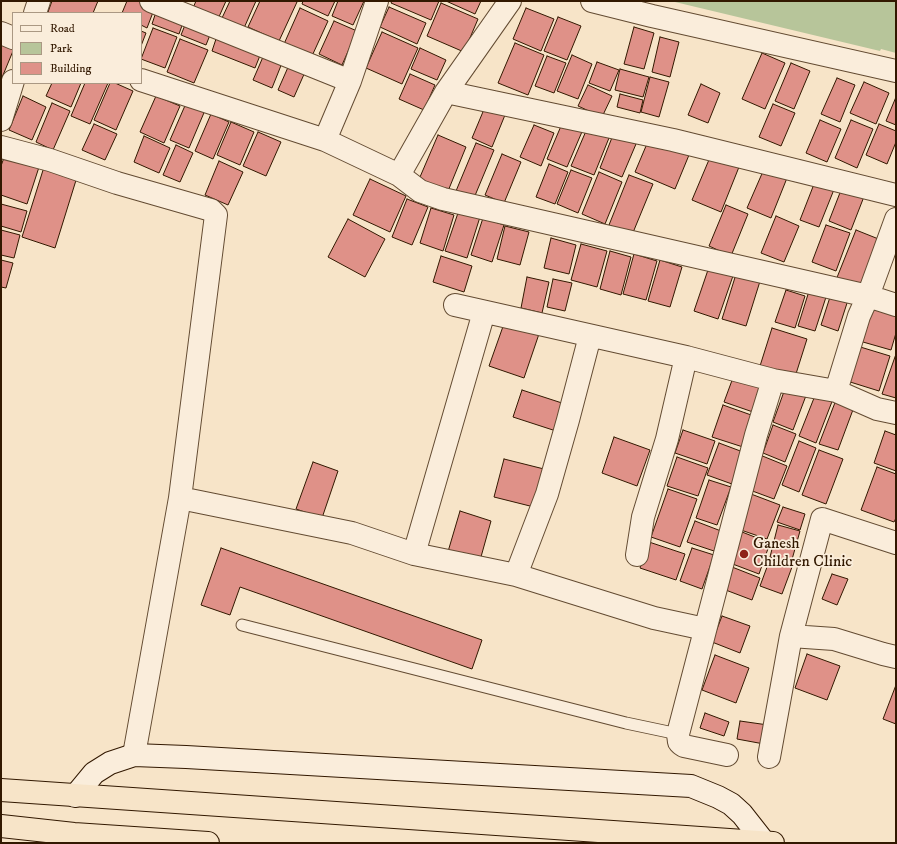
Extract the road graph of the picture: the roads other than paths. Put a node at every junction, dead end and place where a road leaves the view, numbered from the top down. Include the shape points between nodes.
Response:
1 (39, 1) edge
2 (151, 1) edge
3 (377, 1) edge
4 (510, 1) edge
5 (592, 1) edge
6 (654, 9) edge
7 (35, 12) edge
8 (1, 33) edge
9 (12, 38) edge
10 (896, 71) edge
11 (142, 80) edge
12 (350, 81) junction
13 (12, 84) edge
14 (446, 92) junction
15 (1, 120) edge
16 (325, 140) junction
17 (1, 147) edge
18 (399, 175) junction
19 (896, 195) edge
20 (896, 219) edge
21 (868, 296) junction
22 (455, 305) dead end
23 (896, 305) edge
24 (484, 312) junction
25 (590, 336) junction
26 (686, 358) junction
27 (774, 380) junction
28 (836, 391) junction
29 (896, 413) edge
30 (180, 498) junction
31 (896, 543) edge
32 (414, 554) junction
33 (637, 555) dead end
34 (516, 575) junction
35 (242, 624) dead end
36 (705, 629) junction
37 (791, 636) junction
38 (896, 657) edge
39 (678, 734) junction
40 (134, 755) junction
41 (728, 756) dead end
42 (769, 757) dead end
43 (1, 790) edge
44 (75, 796) junction
45 (1, 826) edge
46 (80, 839) edge
47 (208, 843) edge
48 (769, 843) edge

1 - 7 street
2 - 12 street
3 - 12 street
4 - 14 street
5 - 6 street
6 - 10 street
8 - 9 street
11 - 16 street
12 - 16 street
13 - 15 street
14 - 18 street
14 - 19 street via 673,140
16 - 18 street
17 - 30 street via 211,210 216,215
18 - 21 street via 420,191 442,199
20 - 21 street
21 - 23 street
21 - 28 street via 859,316
22 - 24 street
24 - 25 street
24 - 32 street
25 - 26 street
25 - 34 street via 547,494
26 - 27 street
26 - 33 street via 667,439 643,517
27 - 28 street
27 - 36 street via 756,435
28 - 29 street via 877,409
30 - 32 street via 352,534
30 - 40 street
31 - 37 street via 822,519
32 - 34 street
34 - 36 street via 654,618
35 - 39 lane via 618,721
36 - 39 street
37 - 38 street via 834,639
37 - 42 street
39 - 41 street via 679,742 684,746
40 - 44 street via 110,763 94,774
40 - 48 street via 691,786 731,804
43 - 44 highway
44 - 48 highway
45 - 46 highway
46 - 47 highway

